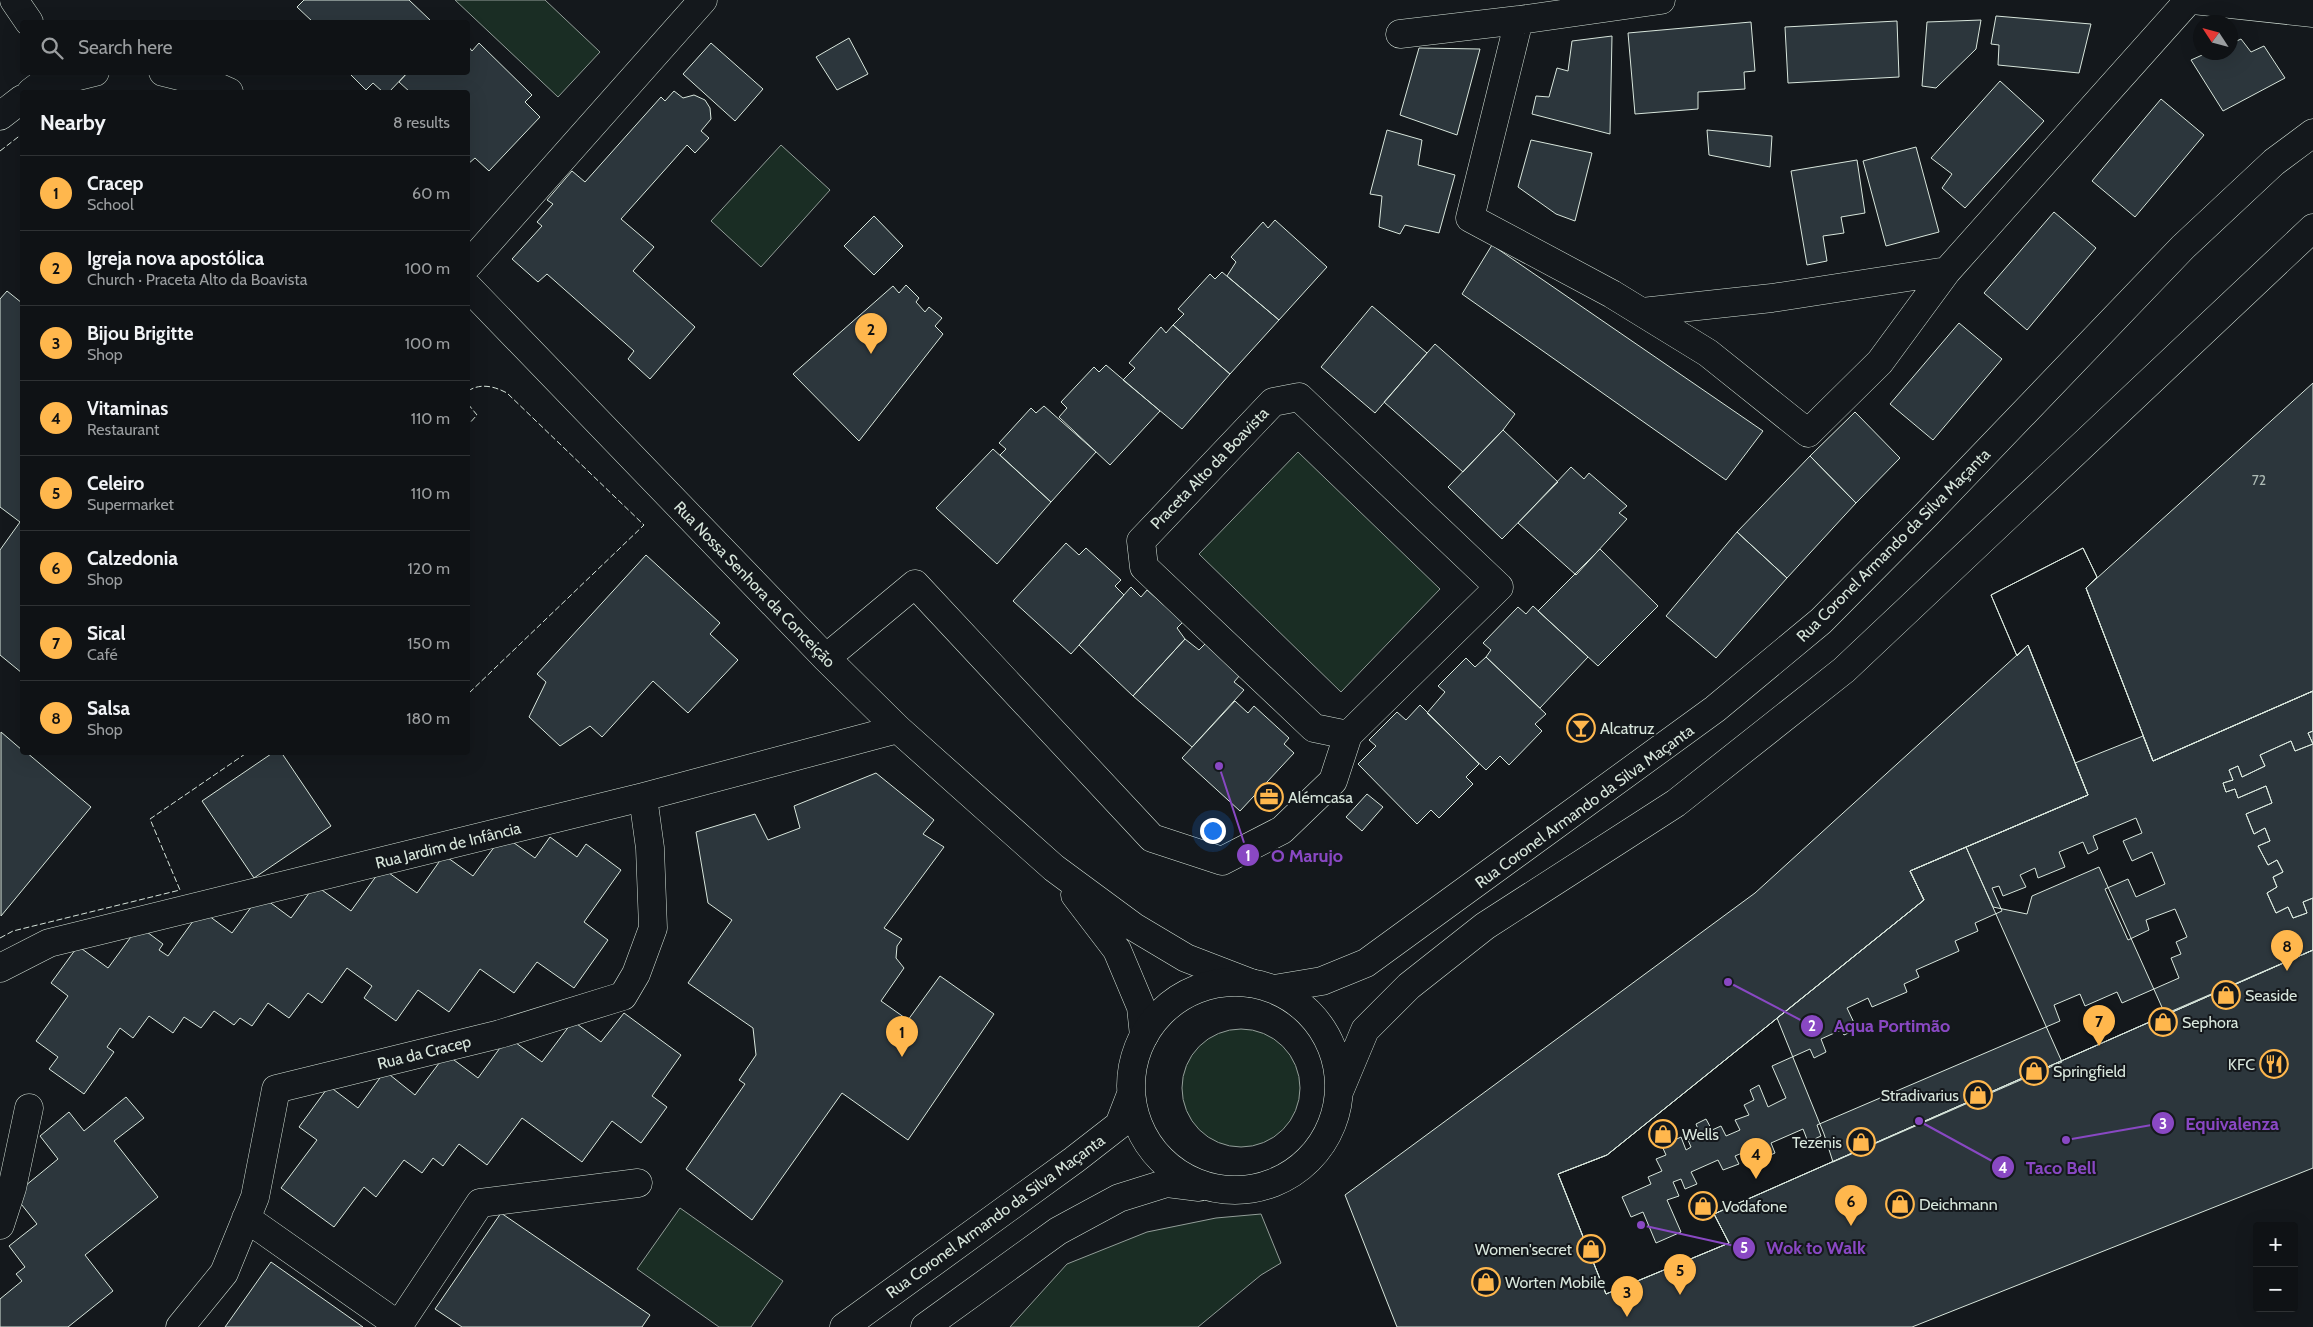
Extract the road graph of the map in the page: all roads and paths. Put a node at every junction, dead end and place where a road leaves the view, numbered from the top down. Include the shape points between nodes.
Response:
1 (14, 0) edge
2 (703, 0) edge
3 (1661, 0) edge
4 (2191, 0) edge
5 (2304, 0) edge
6 (2313, 9) edge
7 (2313, 13) edge
8 (27, 20) edge
9 (1519, 20) junction
10 (1400, 34) dead end
11 (176, 75) edge
12 (62, 76) edge
13 (34, 90) edge
14 (224, 90) edge
15 (20, 101) edge
16 (0, 116) edge
17 (2313, 133) edge
18 (2313, 228) edge
19 (470, 263) edge
20 (1946, 271) junction
21 (470, 290) edge
22 (1642, 312) junction
23 (826, 658) junction
24 (898, 729) junction
25 (1348, 735) junction
26 (643, 797) junction
27 (1054, 868) junction
28 (0, 968) edge
29 (1263, 986) junction
30 (1144, 1036) junction
31 (1339, 1092) junction
32 (1131, 1094) junction
33 (29, 1108) dead end
34 (638, 1183) dead end
35 (1223, 1190) junction
36 (246, 1218) junction
37 (0, 1225) edge
38 (400, 1326) edge
39 (180, 1327) edge
40 (844, 1327) edge
41 (925, 1327) edge

1 - 8 street
2 - 19 street
3 - 9 street
4 - 7 street
4 - 20 street
5 - 6 street
9 - 10 street
9 - 22 street via 1470,218
11 - 14 street
12 - 13 street
15 - 16 street
17 - 29 street, Rua Coronel Armando da Silva Maçanta via 2274,162 2183,247 1821,621 1716,709 1366,963 1322,981
18 - 31 street, Rua Coronel Armando da Silva Maçanta via 1844,670 1676,803 1485,926 1409,986 1364,1030
20 - 22 street via 1772,298
20 - 22 street via 1880,362 1808,433 1708,353
21 - 23 street, Rua Nossa Senhora da Conceição
23 - 24 street, Rua Nossa Senhora da Conceição
23 - 25 street, Praceta Alto da Boavista via 915,584 1152,838 1222,861 1282,830 1333,781
24 - 26 street, Rua Jardim de Infância
24 - 27 street, Rua Nossa Senhora da Conceição
25 - 25 street, Praceta Alto da Boavista via 1499,587 1299,397 1273,402 1140,540 1144,566 1314,728
26 - 28 street, Rua Jardim de Infância via 49,943
26 - 36 street, Rua da Cracep via 650,848 653,928 636,974 623,996 500,1034 276,1089 255,1197
27 - 29 street via 1171,950
27 - 30 street via 1117,950 1141,1006
29 - 30 street, Rua Coronel Armando da Silva Maçanta via 1226,982 1190,992 1160,1013
29 - 31 street, Rua Coronel Armando da Silva Maçanta via 1302,1006 1322,1027 1336,1060
30 - 32 street, Rua Coronel Armando da Silva Maçanta via 1132,1070
31 - 35 street, Rua Coronel Armando da Silva Maçanta via 1328,1134 1314,1154 1296,1170 1263,1186
32 - 35 street, Rua Coronel Armando da Silva Maçanta via 1140,1129 1160,1158 1188,1179
32 - 40 street, Rua Coronel Armando da Silva Maçanta via 1119,1125
33 - 37 street via 12,1188
34 - 38 street via 480,1203
35 - 41 street, Rua Coronel Armando da Silva Maçanta via 1167,1183 1119,1198 1058,1231
36 - 38 street
36 - 39 street, Rua da Cracep via 224,1273

